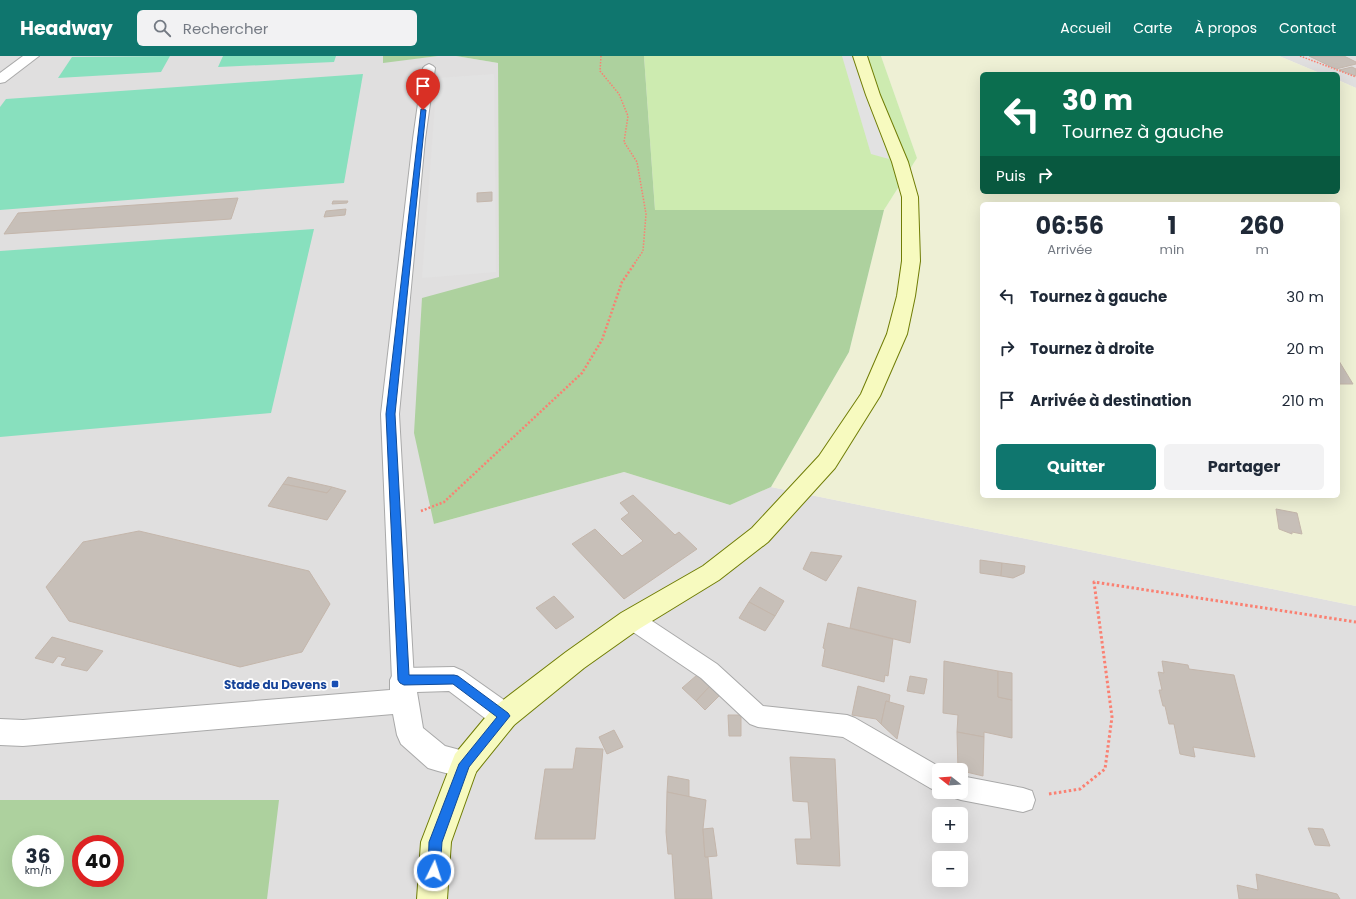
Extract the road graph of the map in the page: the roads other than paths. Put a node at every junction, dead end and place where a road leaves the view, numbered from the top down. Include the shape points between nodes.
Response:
1 (32, 56) edge
2 (860, 56) edge
3 (429, 68) dead end
4 (0, 80) edge
5 (630, 621) junction
6 (404, 690) junction
7 (504, 716) junction
8 (0, 732) edge
9 (465, 764) junction
10 (932, 776) edge
11 (968, 789) edge
12 (1023, 800) road end
13 (432, 899) edge

1 - 4 street
2 - 5 street via 900,162 910,198 911,261 897,334 870,396 827,462 760,535 711,573
3 - 6 lane via 418,147 390,414
5 - 7 street
5 - 10 lane via 709,671 758,716 847,726
6 - 7 street via 454,680
6 - 8 street via 186,721 23,733
6 - 9 street via 411,735 438,758
7 - 9 street
9 - 13 street via 436,842
11 - 12 lane

